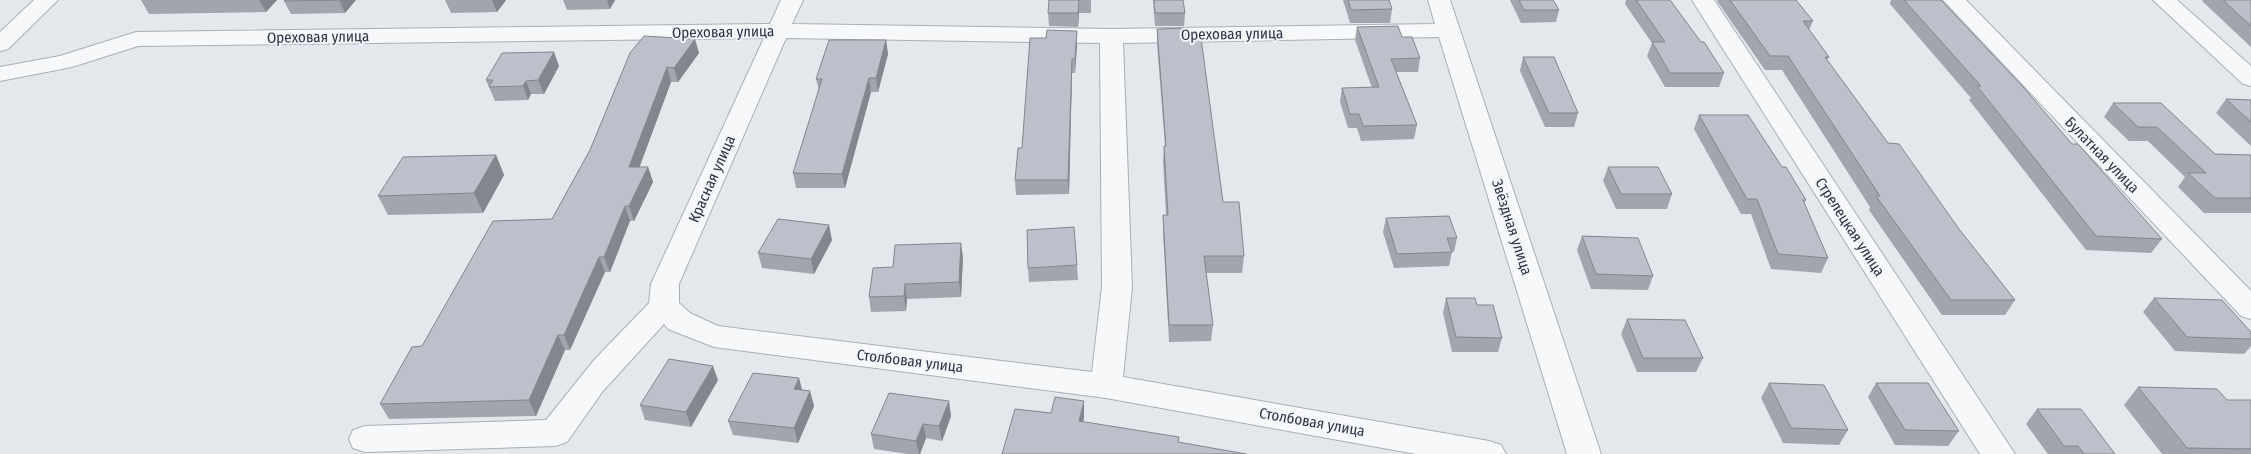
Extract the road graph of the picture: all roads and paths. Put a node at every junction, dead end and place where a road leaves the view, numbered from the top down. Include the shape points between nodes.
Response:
1 (47, 0) edge
2 (792, 0) edge
3 (1439, 0) edge
4 (1702, 0) edge
5 (1954, 0) edge
6 (2164, 0) edge
7 (1450, 30) junction
8 (778, 31) junction
9 (1111, 36) junction
10 (0, 44) edge
11 (0, 74) edge
12 (2251, 79) edge
13 (664, 306) junction
14 (2251, 309) edge
15 (1106, 386) junction
16 (366, 439) dead end
17 (1490, 454) edge
18 (1584, 454) edge
19 (1998, 454) edge

1 - 10 street
2 - 8 street, Красная улица
3 - 7 street, Звёздная улица
4 - 19 street, Стрелецкая улица
5 - 14 street, Булатная улица
6 - 12 street
7 - 9 street, Ореховая улица
7 - 18 street, Звёздная улица
8 - 9 street, Ореховая улица
8 - 11 street, Ореховая улица via 136,39 64,62
8 - 13 street, Красная улица via 665,284
9 - 15 street via 1117,287
13 - 15 street, Столбовая улица via 679,321 714,336
13 - 16 street via 611,358 554,433
15 - 17 street, Столбовая улица

